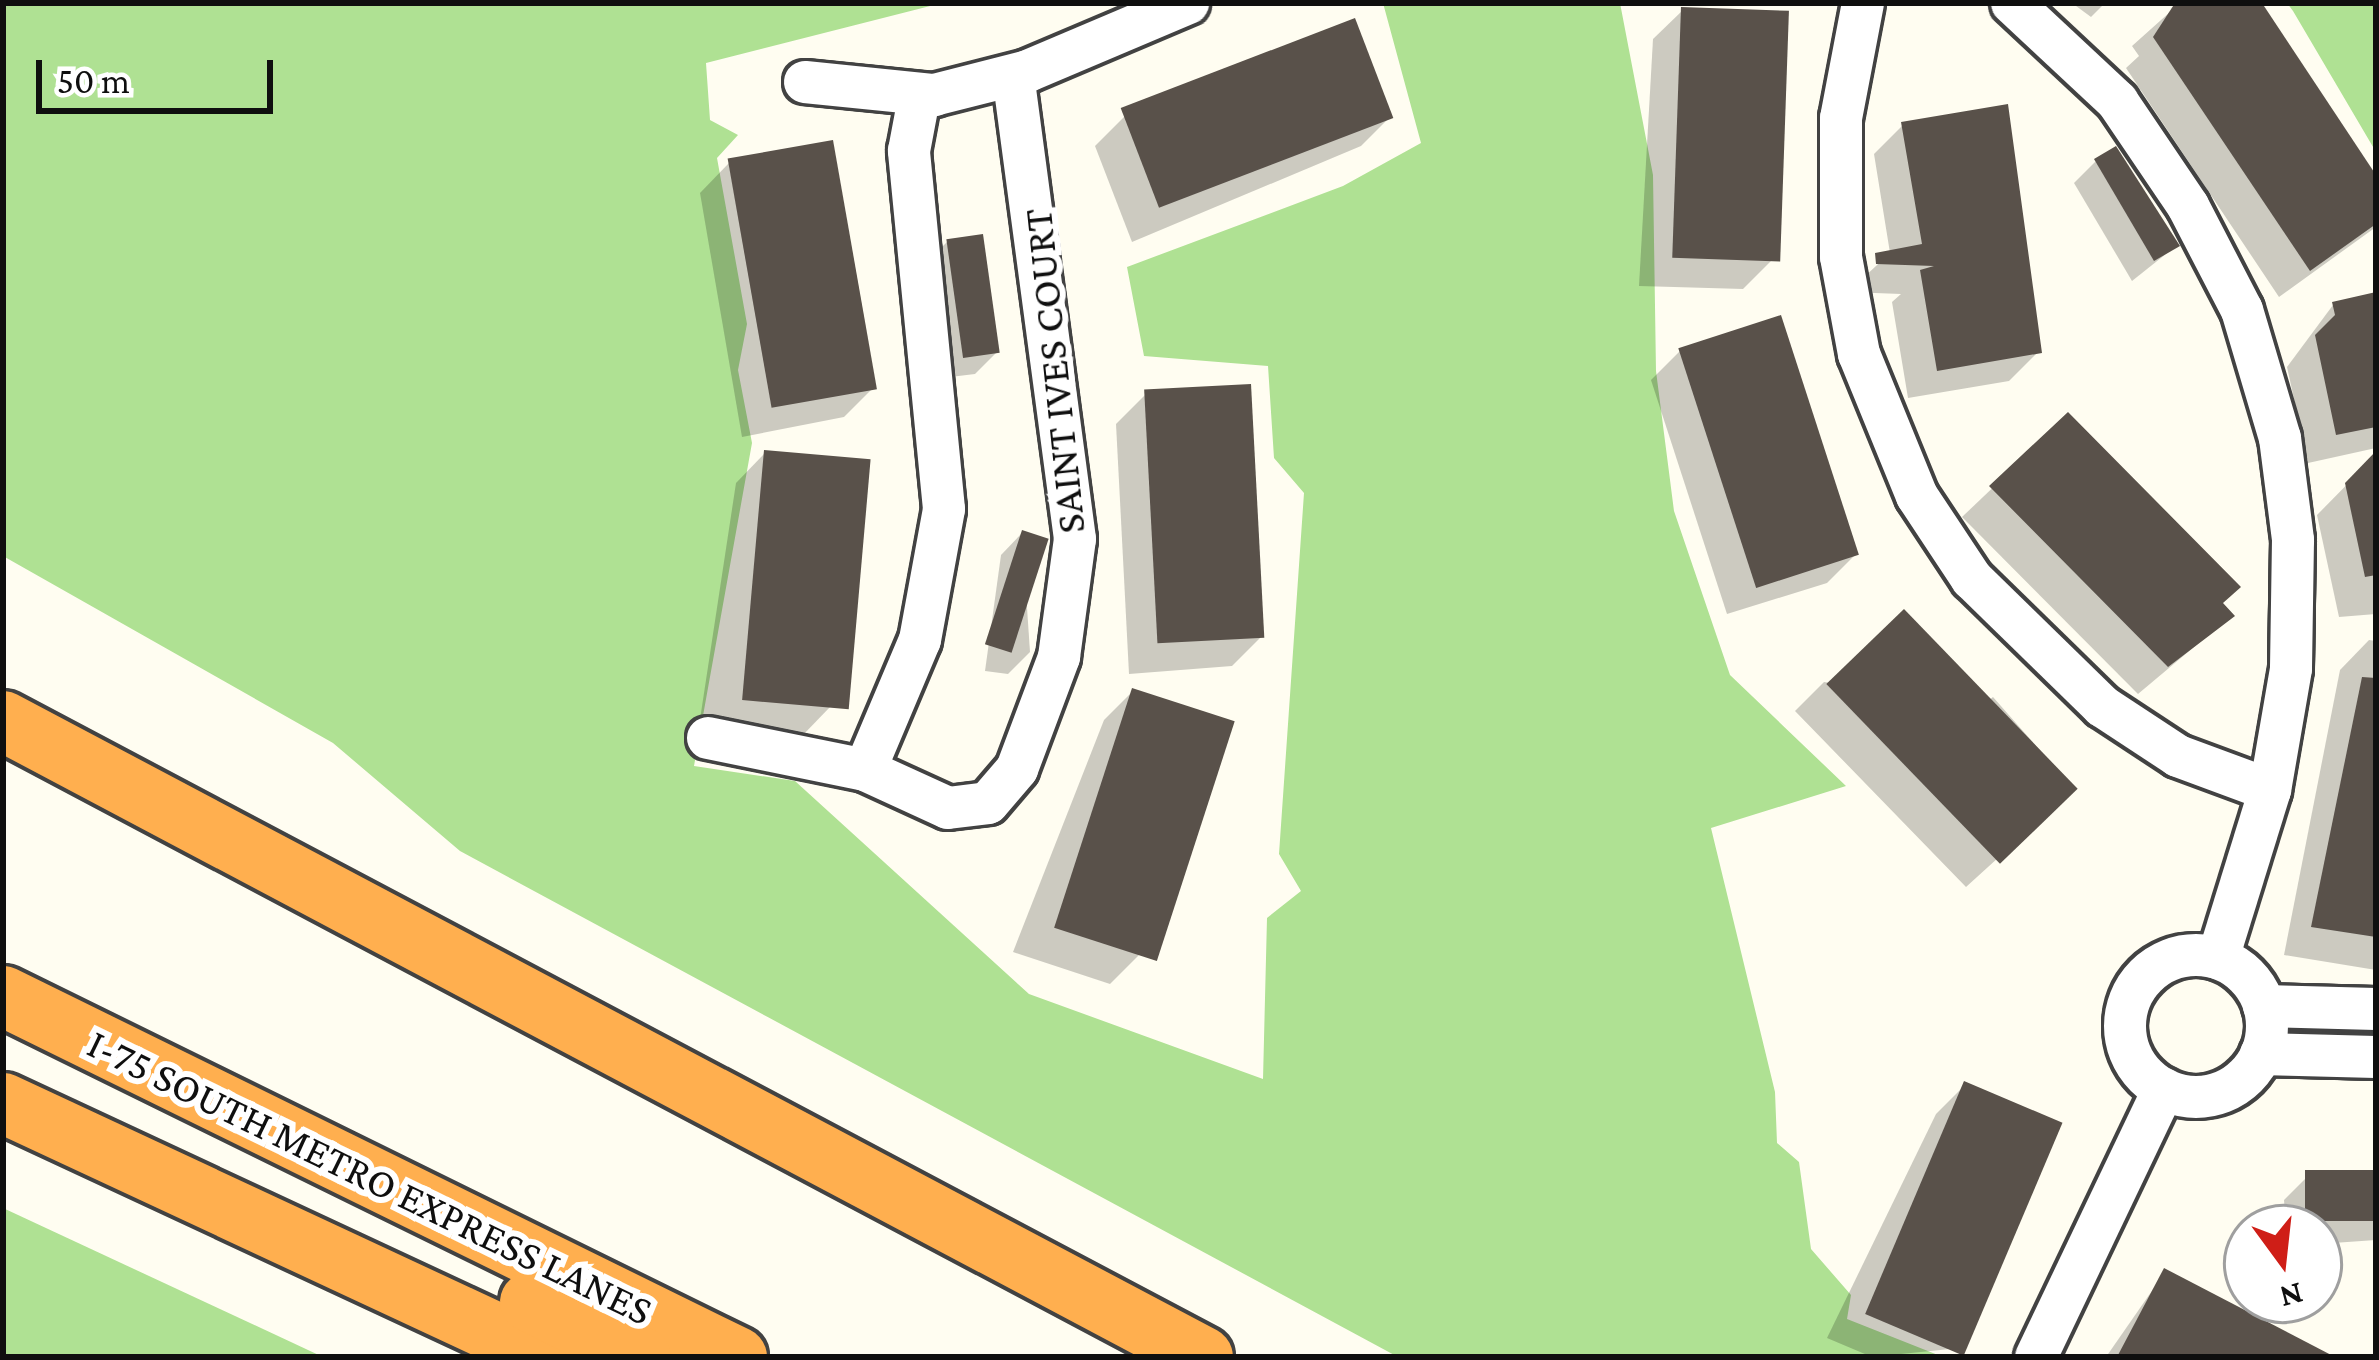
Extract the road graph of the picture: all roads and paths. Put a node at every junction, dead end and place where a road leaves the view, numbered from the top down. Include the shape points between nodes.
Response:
1 (1188, 3) edge
2 (1864, 3) edge
3 (2012, 3) edge
4 (1013, 76) junction
5 (805, 82) dead end
6 (919, 98) junction
7 (3, 721) edge
8 (708, 738) dead end
9 (866, 770) junction
10 (2270, 790) junction
11 (2218, 958) junction
12 (3, 997) edge
13 (2264, 1006) junction
14 (2376, 1009) edge
15 (3, 1040) edge
16 (2261, 1054) junction
17 (2376, 1057) edge
18 (2164, 1089) junction
19 (3, 1103) edge
20 (548, 1357) edge
21 (641, 1357) edge
22 (737, 1357) edge
23 (1202, 1357) edge
24 (2036, 1357) edge

1 - 4 street
2 - 10 street via 1841,118 1841,257 1859,354 1917,496 1972,579 2102,706 2178,756
3 - 10 street via 2149,144 2225,272 2267,379 2294,572
4 - 6 street
4 - 9 street, SAINT IVES COURT via 1073,479 1065,627 1040,717 994,799 948,808
5 - 6 street
6 - 9 street via 909,151 944,509 920,640
7 - 23 highway
8 - 9 street, SAINT IVES COURT
10 - 11 street
11 - 13 street via 2247,976
11 - 18 street via 2164,962 2130,1000 2130,1052
12 - 22 highway, I-75 SOUTH METRO EXPRESS LANES
13 - 14 street
13 - 16 street
15 - 21 highway
16 - 17 street
16 - 18 street via 2222,1092
18 - 24 street
19 - 20 highway

